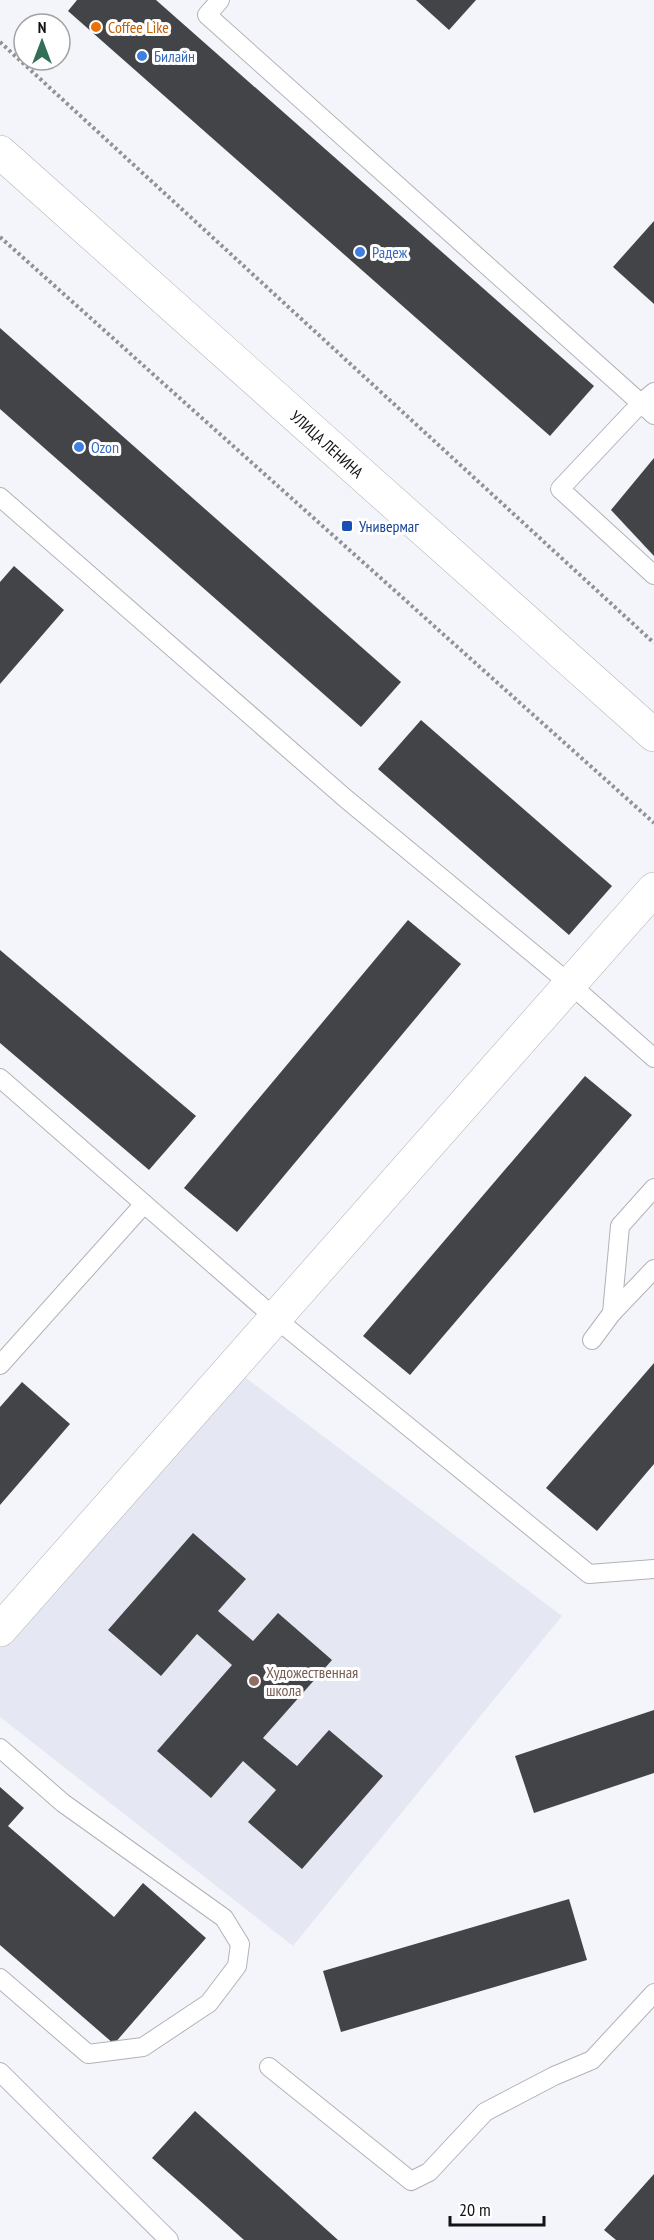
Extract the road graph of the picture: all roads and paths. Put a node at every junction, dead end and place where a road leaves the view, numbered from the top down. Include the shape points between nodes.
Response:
1 (220, 0) edge
2 (0, 42) edge
3 (0, 153) edge
4 (0, 237) edge
5 (650, 403) edge
6 (0, 497) edge
7 (654, 575) edge
8 (654, 643) edge
9 (654, 735) edge
10 (654, 823) edge
11 (654, 889) edge
12 (570, 984) junction
13 (654, 1058) edge
14 (0, 1078) edge
15 (654, 1188) edge
16 (144, 1204) junction
17 (654, 1269) edge
18 (612, 1313) junction
19 (275, 1318) junction
20 (592, 1340) dead end
21 (0, 1365) edge
22 (654, 1569) edge
23 (0, 1630) edge
24 (0, 1748) edge
25 (0, 1978) edge
26 (654, 1994) edge
27 (269, 2067) dead end
28 (0, 2072) edge
29 (169, 2240) edge

1 - 5 lane via 207,15
2 - 8 path
3 - 9 street, УЛИЦА ЛЕНИНА
4 - 10 path
5 - 7 lane via 560,489
6 - 12 lane via 345,798
11 - 12 street
12 - 13 lane
12 - 19 street
14 - 16 lane
15 - 18 lane via 620,1227
16 - 19 lane
16 - 21 lane
17 - 18 lane
18 - 20 lane
19 - 22 lane via 590,1574
19 - 23 street
24 - 25 lane via 63,1803 224,1918 240,1944 237,1966 209,2003 143,2047 88,2054
26 - 27 lane via 592,2060 484,2112 429,2172 411,2181
28 - 29 lane

